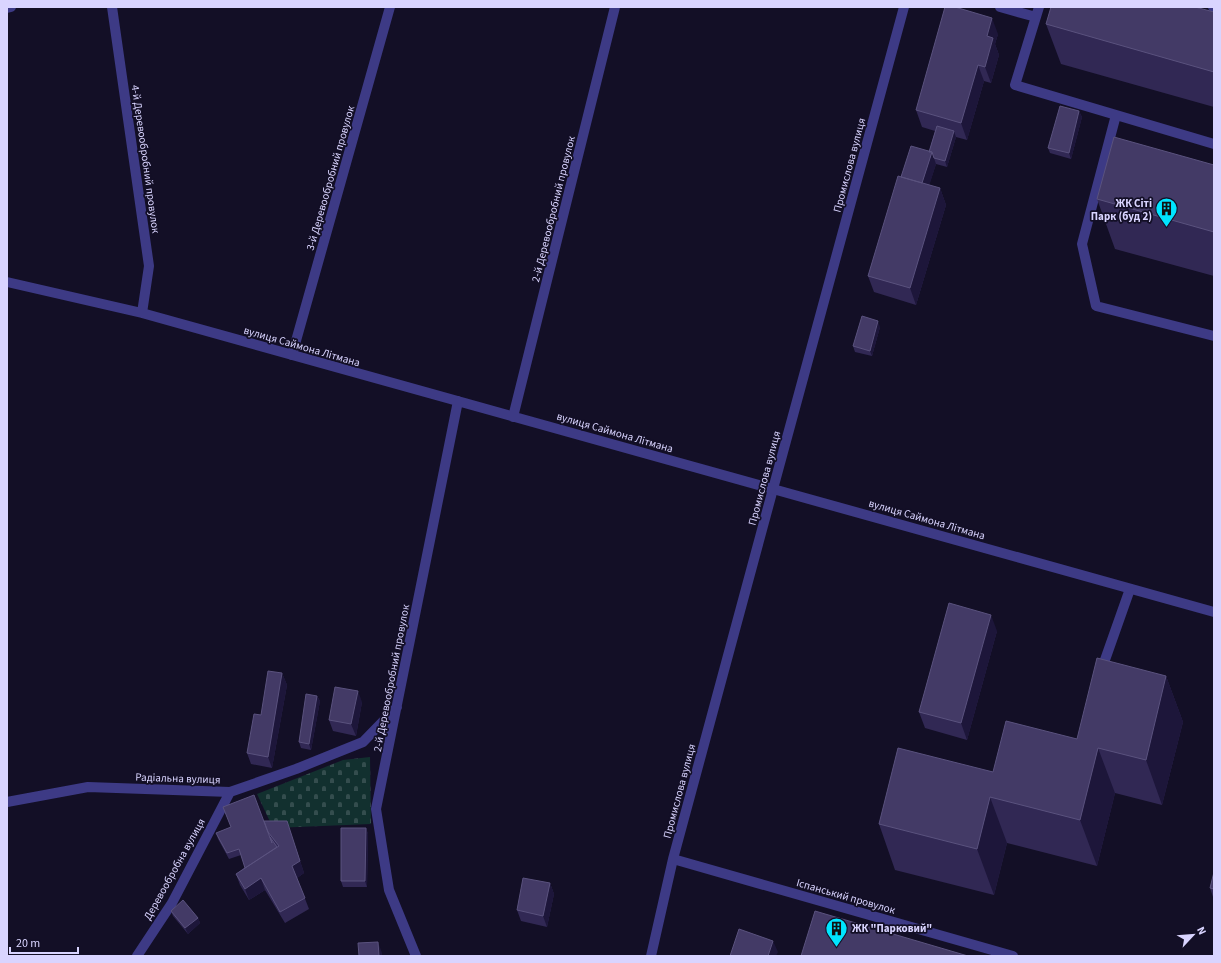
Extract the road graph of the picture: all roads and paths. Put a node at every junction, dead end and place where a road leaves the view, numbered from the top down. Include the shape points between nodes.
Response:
1 (11, 7) edge
2 (112, 7) edge
3 (390, 7) edge
4 (615, 7) edge
5 (904, 7) edge
6 (1000, 7) edge
7 (1039, 7) edge
8 (7, 8) edge
9 (1036, 17) junction
10 (1116, 115) junction
11 (1214, 144) edge
12 (7, 282) edge
13 (142, 314) junction
14 (1214, 336) edge
15 (292, 355) junction
16 (458, 401) junction
17 (513, 417) junction
18 (773, 489) junction
19 (1130, 589) junction
20 (1214, 612) edge
21 (1097, 684) edge
22 (398, 707) junction
23 (230, 792) junction
24 (7, 802) edge
25 (673, 859) junction
26 (137, 956) edge
27 (416, 956) edge
28 (651, 956) edge
29 (1013, 956) edge

1 - 8 street
2 - 13 street, 4-й Деревообробний провулок via 149,266
3 - 15 street, 3-й Деревообробний провулок
4 - 17 street, 2-й Деревообробний провулок
5 - 18 street, Промислова вулиця
6 - 9 street
7 - 9 street
9 - 10 street via 1015,85
10 - 11 street
10 - 14 street via 1082,244 1096,306
12 - 13 street, вулиця Саймона Літмана
13 - 15 street, вулиця Саймона Літмана
15 - 16 street, вулиця Саймона Літмана
16 - 17 street, вулиця Саймона Літмана
16 - 22 street, 2-й Деревообробний провулок
17 - 18 street, вулиця Саймона Літмана
18 - 19 street, вулиця Саймона Літмана
18 - 25 street, Промислова вулиця
19 - 20 street, вулиця Саймона Літмана
19 - 21 street
22 - 23 street, Радіальна вулиця via 363,742
22 - 27 street, 2-й Деревообробний провулок via 376,810 389,890
23 - 24 street, Радіальна вулиця via 88,787
23 - 26 street, Деревообробна вулиця via 172,903
25 - 28 street, Промислова вулиця
25 - 29 street, Іспанський провулок

